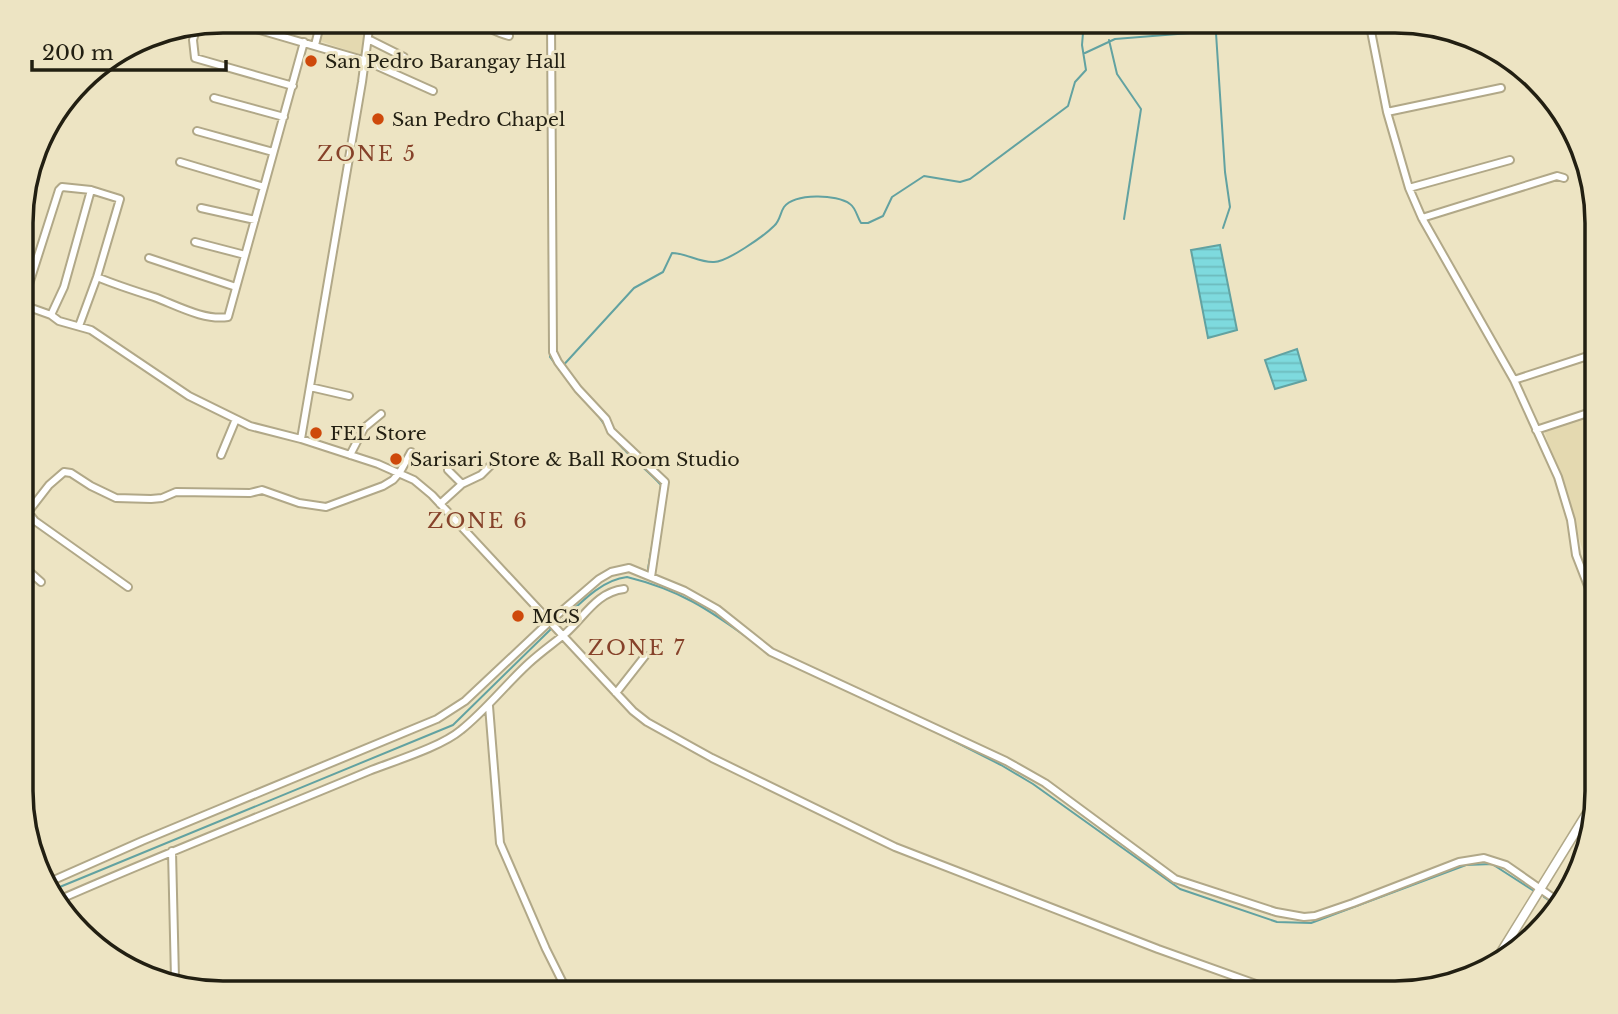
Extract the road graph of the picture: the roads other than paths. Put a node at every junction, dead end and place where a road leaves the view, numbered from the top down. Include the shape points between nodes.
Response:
1 (1371, 33) edge
2 (275, 34) edge
3 (318, 34) edge
4 (369, 34) edge
5 (499, 34) edge
6 (551, 34) edge
7 (193, 36) edge
8 (509, 36) dead end
9 (368, 39) junction
10 (304, 42) junction
11 (315, 45) junction
12 (404, 57) dead end
13 (366, 61) junction
14 (293, 86) junction
15 (1501, 88) dead end
16 (433, 91) dead end
17 (214, 98) dead end
18 (1387, 113) junction
19 (284, 117) junction
20 (197, 131) dead end
21 (273, 152) junction
22 (1510, 160) dead end
23 (180, 162) dead end
24 (1564, 178) dead end
25 (264, 187) junction
26 (1409, 188) junction
27 (91, 190) junction
28 (201, 208) dead end
29 (1422, 218) junction
30 (255, 220) junction
31 (194, 242) dead end
32 (245, 255) junction
33 (149, 258) dead end
34 (33, 272) edge
35 (97, 277) junction
36 (236, 287) junction
37 (33, 308) edge
38 (51, 315) junction
39 (79, 326) junction
40 (1584, 357) edge
41 (1514, 380) junction
42 (310, 387) junction
43 (349, 396) dead end
44 (381, 414) dead end
45 (1584, 414) edge
46 (236, 419) junction
47 (1536, 430) junction
48 (301, 439) junction
49 (411, 452) dead end
50 (221, 455) dead end
51 (350, 455) junction
52 (491, 465) dead end
53 (448, 470) dead end
54 (400, 472) junction
55 (463, 484) junction
56 (33, 501) edge
57 (440, 504) junction
58 (33, 519) edge
59 (1584, 574) edge
60 (33, 575) edge
61 (651, 577) junction
62 (41, 582) dead end
63 (128, 587) dead end
64 (624, 589) dead end
65 (552, 626) junction
66 (561, 636) junction
67 (645, 656) dead end
68 (616, 693) junction
69 (489, 706) junction
70 (1582, 822) edge
71 (172, 851) junction
72 (55, 879) edge
73 (1540, 890) junction
74 (66, 897) edge
75 (1552, 898) edge
76 (1505, 945) edge
77 (175, 974) edge
78 (1245, 980) edge
79 (562, 981) edge

1 - 18 street
2 - 10 street
3 - 11 street
4 - 9 street
5 - 8 street
6 - 61 street via 554,352 611,431 665,482
7 - 14 street via 195,58
9 - 12 street
9 - 13 street
10 - 11 street
10 - 14 street
11 - 13 street
13 - 16 street
13 - 42 street
14 - 19 street
15 - 18 street
17 - 19 street
18 - 26 street
19 - 21 street
20 - 21 street
21 - 25 street
22 - 26 street
23 - 25 street
24 - 29 street via 1557,176
25 - 30 street
26 - 29 street
27 - 34 street via 59,190
27 - 35 street via 120,199
27 - 38 street via 64,287
28 - 30 street
29 - 41 street
30 - 32 street
31 - 32 street
32 - 36 street
33 - 36 street
35 - 36 street via 221,318 228,317
35 - 39 street
37 - 38 street
38 - 39 street
39 - 46 street via 104,337 189,396
40 - 41 street
41 - 47 street
42 - 43 street
42 - 48 street
44 - 51 street via 364,428
45 - 47 street
46 - 48 street
46 - 50 street
47 - 59 street via 1561,486
48 - 51 street
49 - 54 street
51 - 54 street
52 - 55 street
53 - 55 street
54 - 56 street via 383,486 326,507 262,490 116,498 64,472
54 - 57 street
55 - 57 street
57 - 65 street
58 - 63 street
60 - 62 street
61 - 65 street via 628,568 611,572
61 - 73 street via 717,609 771,652 1045,783 1175,879 1304,917 1459,862 1484,858 1506,865
64 - 66 street via 603,596
65 - 66 street
65 - 72 street via 465,701 437,719
66 - 68 street
66 - 69 street
67 - 68 street
68 - 78 street via 647,722 701,752 895,847
69 - 71 street via 460,732 413,755
69 - 79 street via 499,843
70 - 73 main road
71 - 74 street
71 - 77 street
73 - 75 street
73 - 76 main road

